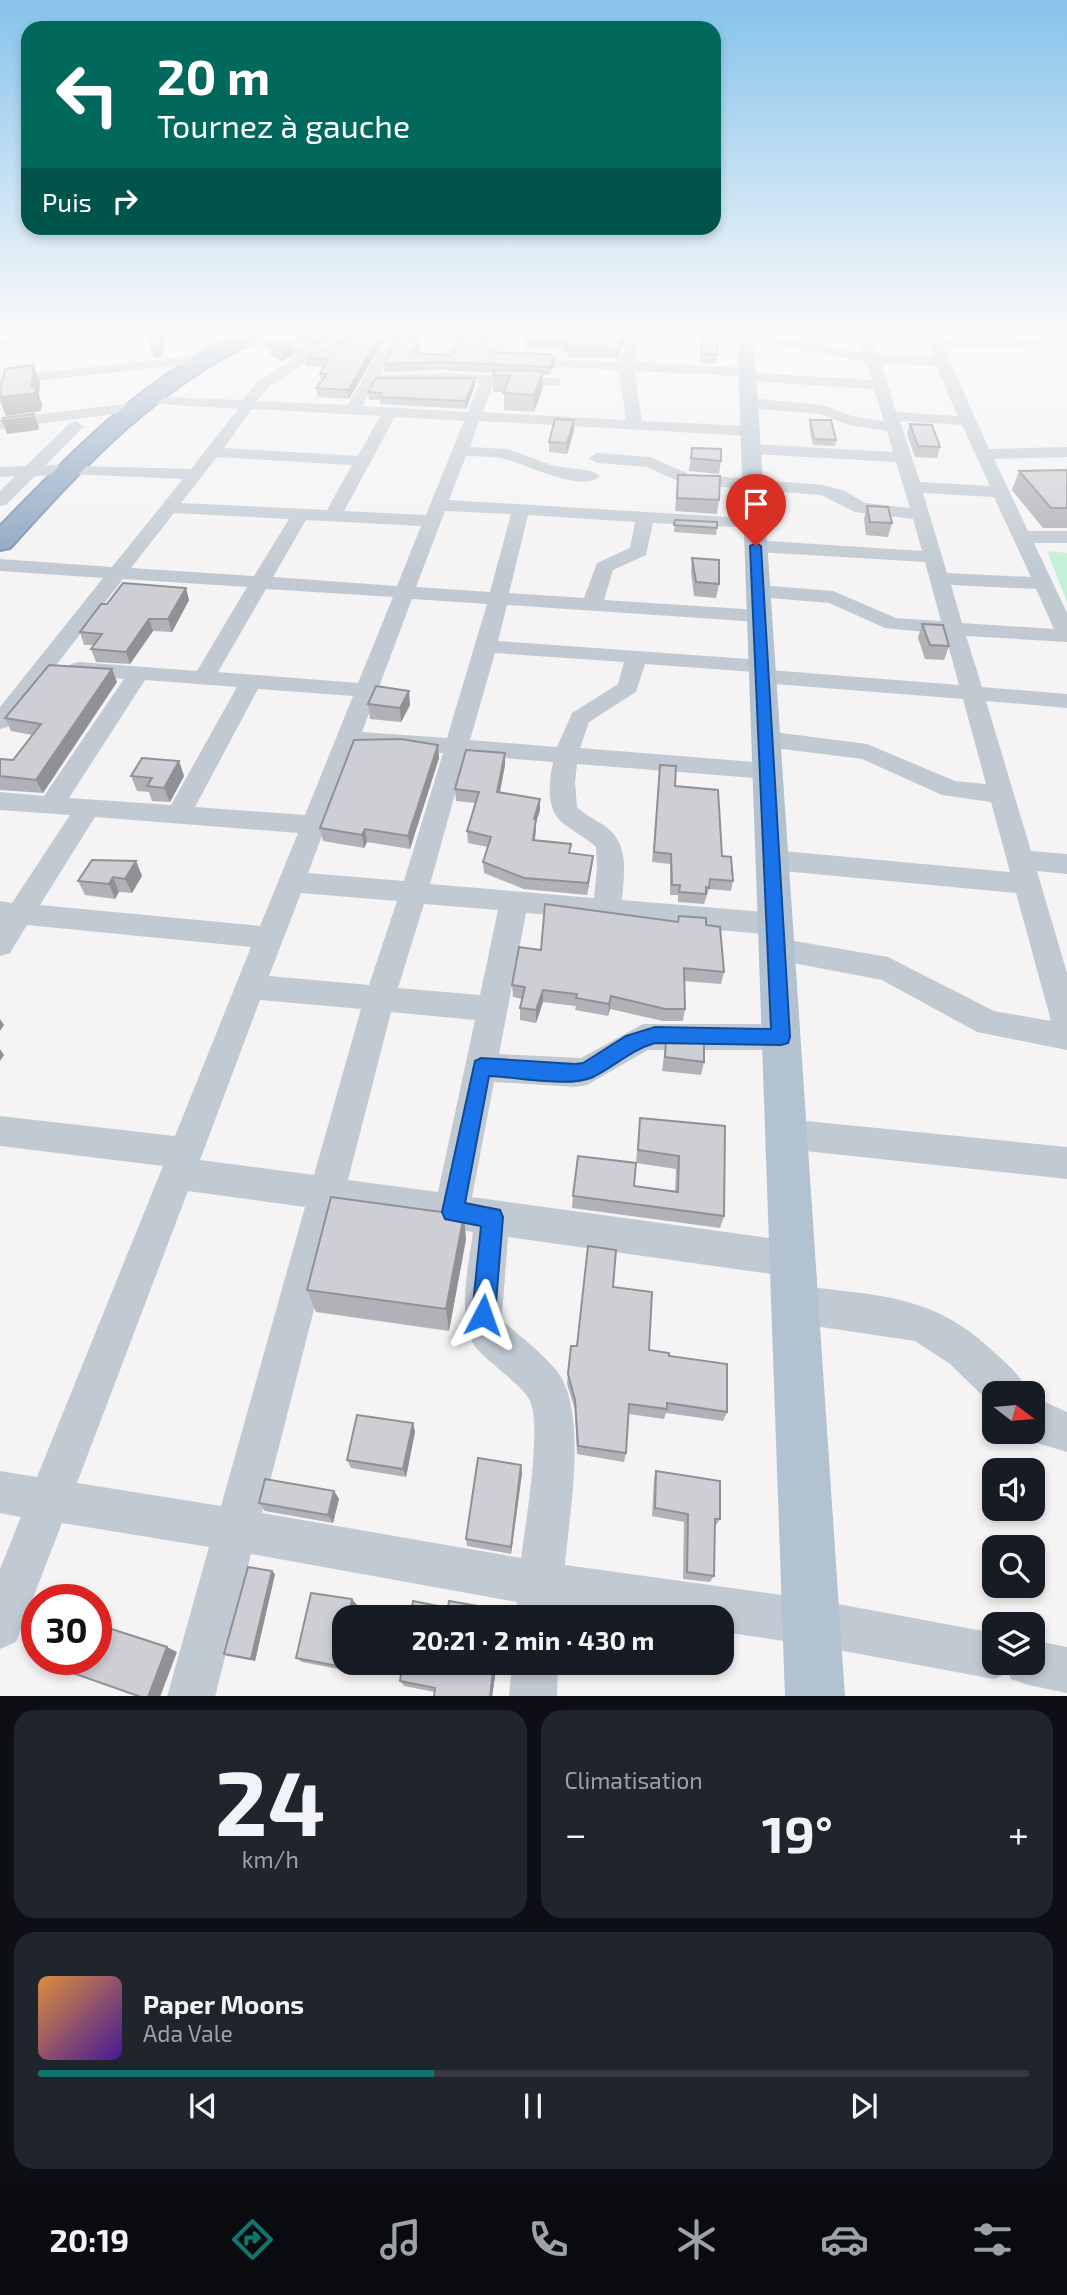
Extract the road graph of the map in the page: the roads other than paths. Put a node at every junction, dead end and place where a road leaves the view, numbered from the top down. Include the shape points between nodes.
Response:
1 (77, 412) edge
2 (128, 412) edge
3 (243, 412) edge
4 (373, 412) edge
5 (475, 412) edge
6 (496, 412) edge
7 (575, 412) edge
8 (633, 412) edge
9 (693, 412) edge
10 (738, 412) edge
11 (749, 412) edge
12 (759, 412) edge
13 (783, 412) edge
14 (827, 412) edge
15 (889, 412) edge
16 (964, 412) edge
17 (389, 413) junction
18 (473, 417) junction
19 (892, 421) junction
20 (968, 421) junction
21 (0, 424) edge
22 (605, 425) junction
23 (76, 426) dead end
24 (635, 426) junction
25 (460, 451) junction
26 (212, 452) junction
27 (1067, 452) edge
28 (985, 454) junction
29 (903, 457) junction
30 (597, 458) junction
31 (363, 461) junction
32 (30, 469) junction
33 (72, 469) junction
34 (0, 472) edge
35 (195, 474) junction
36 (1004, 486) junction
37 (913, 487) junction
38 (588, 495) junction
39 (0, 501) edge
40 (170, 508) junction
41 (521, 509) junction
42 (436, 513) junction
43 (301, 514) junction
44 (921, 514) junction
45 (332, 516) junction
46 (645, 517) junction
47 (4, 534) edge
48 (755, 535) junction
49 (1023, 537) junction
50 (1067, 537) edge
51 (0, 565) edge
52 (935, 567) junction
53 (119, 573) junction
54 (258, 582) junction
55 (1045, 584) junction
56 (405, 592) junction
57 (497, 598) junction
58 (759, 603) junction
59 (592, 605) junction
60 (953, 628) junction
61 (1067, 636) edge
62 (486, 646) junction
63 (636, 657) junction
64 (44, 667) junction
65 (762, 671) junction
66 (140, 672) junction
67 (204, 677) junction
68 (251, 681) junction
69 (367, 690) junction
70 (971, 693) junction
71 (1067, 701) edge
72 (0, 722) edge
73 (348, 738) junction
74 (457, 746) junction
75 (567, 755) junction
76 (767, 755) junction
77 (1000, 794) junction
78 (0, 801) edge
79 (51, 805) junction
80 (88, 807) junction
81 (178, 815) junction
82 (314, 825) junction
83 (772, 860) junction
84 (1067, 864) edge
85 (1023, 872) junction
86 (292, 882) junction
87 (414, 892) junction
88 (514, 901) junction
89 (607, 909) junction
90 (10, 913) edge
91 (776, 936) junction
92 (270, 938) junction
93 (0, 944) edge
94 (251, 987) junction
95 (379, 999) junction
96 (493, 1009) junction
97 (1067, 1024) edge
98 (781, 1037) junction
99 (1067, 1037) edge
100 (481, 1067) junction
101 (0, 1131) edge
102 (786, 1134) junction
103 (182, 1163) junction
104 (1067, 1163) edge
105 (326, 1194) junction
106 (452, 1212) junction
107 (492, 1217) junction
108 (792, 1259) junction
109 (794, 1304) junction
110 (995, 1381) edge
111 (1045, 1425) edge
112 (1067, 1433) edge
113 (0, 1492) edge
114 (50, 1501) junction
115 (236, 1530) junction
116 (538, 1600) edge
117 (811, 1622) junction
118 (0, 1626) edge
119 (982, 1654) edge
120 (1045, 1665) edge
121 (1067, 1670) edge
122 (534, 1675) edge
123 (191, 1696) edge
124 (533, 1696) edge
125 (815, 1696) edge

1 - 21 street
2 - 33 highway
3 - 26 street
4 - 17 street
5 - 18 street
6 - 18 street
7 - 22 street
8 - 24 street
9 - 24 street
10 - 30 street via 685,479 650,462
11 - 48 main road
12 - 44 street via 822,490 861,508
13 - 29 street
14 - 19 street via 849,420
15 - 19 street
16 - 20 street
17 - 18 street
17 - 31 street
18 - 25 street
19 - 20 street
19 - 29 street
20 - 28 street
22 - 24 street
22 - 30 street
23 - 32 street
25 - 38 street via 507,454 551,471
25 - 42 street
26 - 31 street
26 - 35 street
27 - 28 street
28 - 36 street
29 - 37 street
30 - 38 street
31 - 45 street
32 - 33 street
32 - 34 street
32 - 39 street
33 - 35 street
33 - 47 highway
35 - 40 street
36 - 37 street
36 - 49 street
37 - 44 street
38 - 41 street
38 - 46 street
40 - 43 street
40 - 53 street
41 - 42 street
41 - 57 street
42 - 45 street
42 - 56 street
43 - 45 street
43 - 54 street
44 - 52 street
46 - 48 street
46 - 59 street via 639,551 604,567
48 - 52 street
48 - 58 main road
49 - 50 street
49 - 55 street
51 - 53 street
52 - 55 street
52 - 60 street
53 - 54 street
53 - 64 street
54 - 56 street
54 - 67 street
55 - 61 street
56 - 57 street
56 - 69 street
57 - 59 street
57 - 62 street
58 - 59 street
58 - 60 street via 833,597 892,624
58 - 65 main road
60 - 61 street
60 - 70 street
62 - 63 street
62 - 74 street
63 - 65 street
63 - 75 street via 628,687 575,725
64 - 66 street
64 - 72 street
65 - 70 street
65 - 76 main road
66 - 67 street
66 - 79 street
67 - 68 street
68 - 69 street
68 - 81 street
69 - 73 street
70 - 71 street
70 - 77 street
73 - 74 street
73 - 82 street
74 - 75 street
74 - 87 street
75 - 76 street
75 - 89 street via 561,805 607,844
76 - 77 street via 867,752 951,789
76 - 83 main road
77 - 85 street
78 - 79 street
79 - 80 street
80 - 81 street
80 - 90 street
81 - 82 street
82 - 86 street
83 - 85 street
83 - 91 main road
84 - 85 street
85 - 97 street
86 - 87 street
86 - 92 street
87 - 88 street
87 - 95 street
88 - 89 street
88 - 96 street
89 - 91 street
90 - 92 street
90 - 93 street
91 - 98 main road
91 - 99 street via 888,969 988,1023
92 - 94 street
94 - 95 street
94 - 103 street
95 - 96 street
95 - 105 street
96 - 100 street
98 - 100 street via 655,1035 575,1073
98 - 102 main road
100 - 106 street
101 - 103 street
102 - 104 street
102 - 108 main road
103 - 105 street
103 - 114 street
105 - 106 street
105 - 115 street
106 - 107 street
107 - 108 street
107 - 116 street via 483,1315 489,1334 543,1385 555,1430
108 - 109 main road
109 - 110 street via 929,1326 945,1334
109 - 117 main road
111 - 112 street
113 - 114 street
114 - 115 street
114 - 118 street
115 - 116 street
115 - 123 street
116 - 117 street
117 - 119 street
117 - 125 main road
120 - 121 street
122 - 124 street

